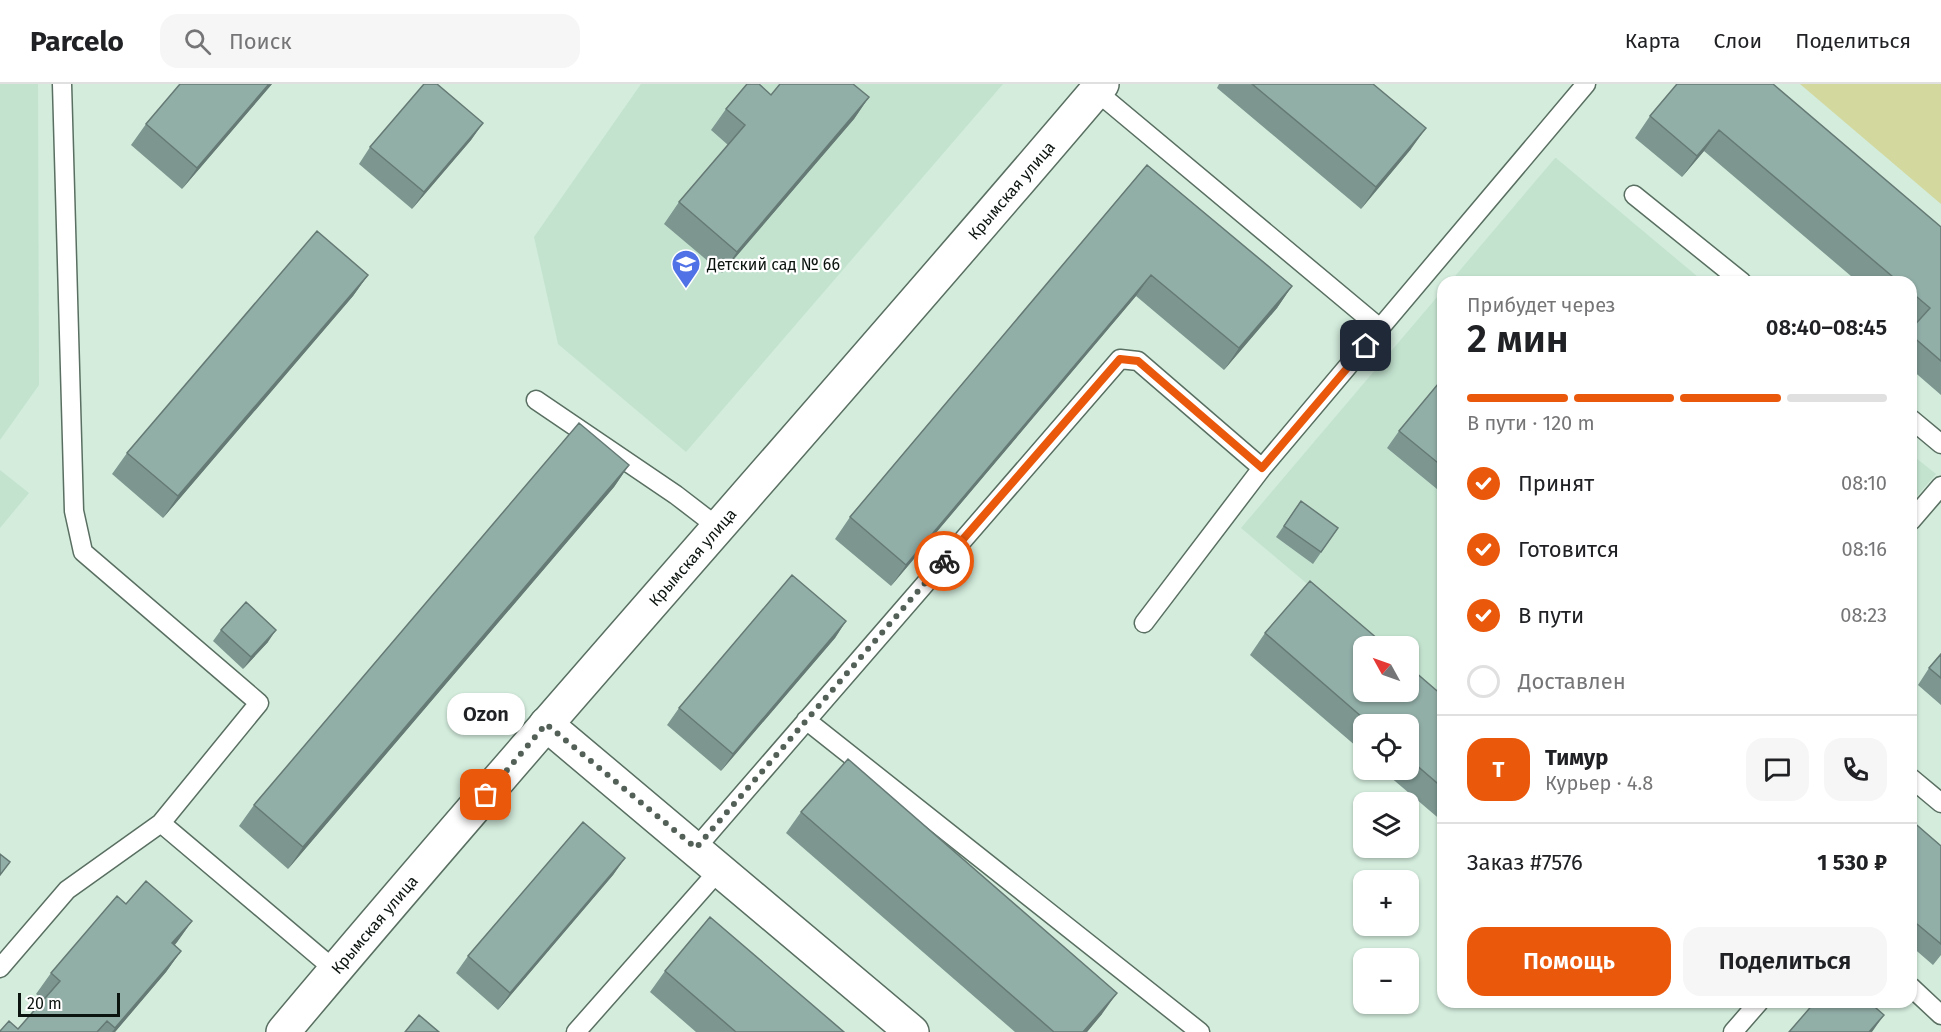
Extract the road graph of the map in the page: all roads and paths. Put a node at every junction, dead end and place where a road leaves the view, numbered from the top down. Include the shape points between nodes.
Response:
1 (62, 84) edge
2 (1586, 84) edge
3 (1099, 88) edge
4 (1634, 195) dead end
5 (1735, 276) edge
6 (1381, 328) junction
7 (536, 400) dead end
8 (1917, 424) edge
9 (1941, 444) edge
10 (1262, 468) junction
11 (1941, 486) edge
12 (1917, 514) edge
13 (719, 528) junction
14 (1144, 623) dead end
15 (806, 720) junction
16 (546, 724) junction
17 (1917, 783) edge
18 (1941, 803) edge
19 (161, 823) junction
20 (708, 858) junction
21 (0, 968) edge
22 (335, 970) junction
23 (1917, 993) edge
24 (1754, 1008) edge
25 (1941, 1015) edge
26 (283, 1032) edge
27 (576, 1032) edge
28 (912, 1032) edge
29 (1200, 1032) edge
30 (1733, 1032) edge

1 - 19 lane via 74,511 84,552 259,703
2 - 6 lane
3 - 6 lane
3 - 13 main road, Крымская улица
4 - 5 lane
6 - 10 lane
7 - 13 lane
8 - 9 lane
10 - 14 lane
10 - 15 lane via 1138,361 1120,359
11 - 12 lane
13 - 16 main road, Крымская улица
15 - 20 lane
15 - 29 lane
16 - 20 main road
16 - 22 main road, Крымская улица
17 - 18 lane
19 - 21 lane via 67,890
19 - 22 lane
20 - 27 lane
20 - 28 main road
22 - 26 main road, Крымская улица
23 - 25 lane
24 - 30 lane

